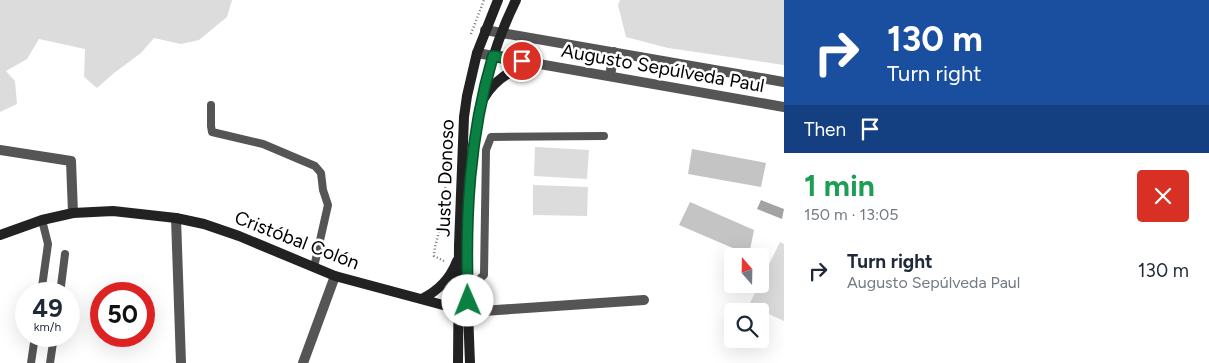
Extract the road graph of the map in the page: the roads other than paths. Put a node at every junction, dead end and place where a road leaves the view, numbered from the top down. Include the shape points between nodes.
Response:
1 (498, 0) edge
2 (516, 0) edge
3 (485, 30) junction
4 (502, 33) junction
5 (614, 52) junction
6 (477, 53) junction
7 (493, 56) junction
8 (535, 63) junction
9 (610, 76) junction
10 (784, 82) edge
11 (211, 105) dead end
12 (480, 105) junction
13 (784, 107) edge
14 (604, 136) dead end
15 (0, 150) edge
16 (73, 213) junction
17 (176, 218) junction
18 (42, 220) junction
19 (0, 236) edge
20 (459, 245) junction
21 (65, 254) dead end
22 (314, 268) junction
23 (335, 276) junction
24 (43, 282) edge
25 (62, 282) edge
26 (467, 290) junction
27 (422, 299) junction
28 (644, 300) dead end
29 (463, 310) junction
30 (33, 347) edge
31 (52, 347) edge
32 (31, 363) edge
33 (50, 363) edge
34 (181, 363) edge
35 (303, 363) edge
36 (458, 363) edge
37 (470, 363) edge

1 - 3 main road, Justo Donoso
2 - 4 main road, Justo Donoso
3 - 4 street, Augusto Sepúlveda Paul
3 - 6 main road, Justo Donoso
4 - 5 street, Augusto Sepúlveda Paul
4 - 7 main road, Justo Donoso
5 - 9 street
5 - 10 street, Augusto Sepúlveda Paul
6 - 7 street, Augusto Sepúlveda Paul
6 - 20 main road, Justo Donoso via 464,117
7 - 8 street, Augusto Sepúlveda Paul
7 - 12 main road, Justo Donoso
8 - 9 street, Augusto Sepúlveda Paul
8 - 12 main road via 517,68 501,78
9 - 13 street, Augusto Sepúlveda Paul
11 - 22 lane via 212,132 263,144 315,166 321,173 328,205
12 - 26 main road, Justo Donoso via 470,183
14 - 26 lane via 491,137 486,150 484,275
15 - 16 street via 71,161
16 - 17 main road, Cristóbal Colón via 112,211
16 - 18 main road, Cristóbal Colón
17 - 22 main road, Cristóbal Colón via 239,236
17 - 34 street
18 - 19 main road, Cristóbal Colón
18 - 24 lane via 48,244
20 - 27 main road via 457,260 445,282
20 - 29 main road, Justo Donoso
21 - 25 lane
22 - 23 main road, Cristóbal Colón
23 - 27 main road, Cristóbal Colón
23 - 35 street
26 - 29 main road, Justo Donoso
27 - 29 main road, Cristóbal Colón
28 - 29 street, Cristóbal Colón
29 - 36 main road, Justo Donoso
29 - 37 main road, Justo Donoso
30 - 32 lane
31 - 33 lane

